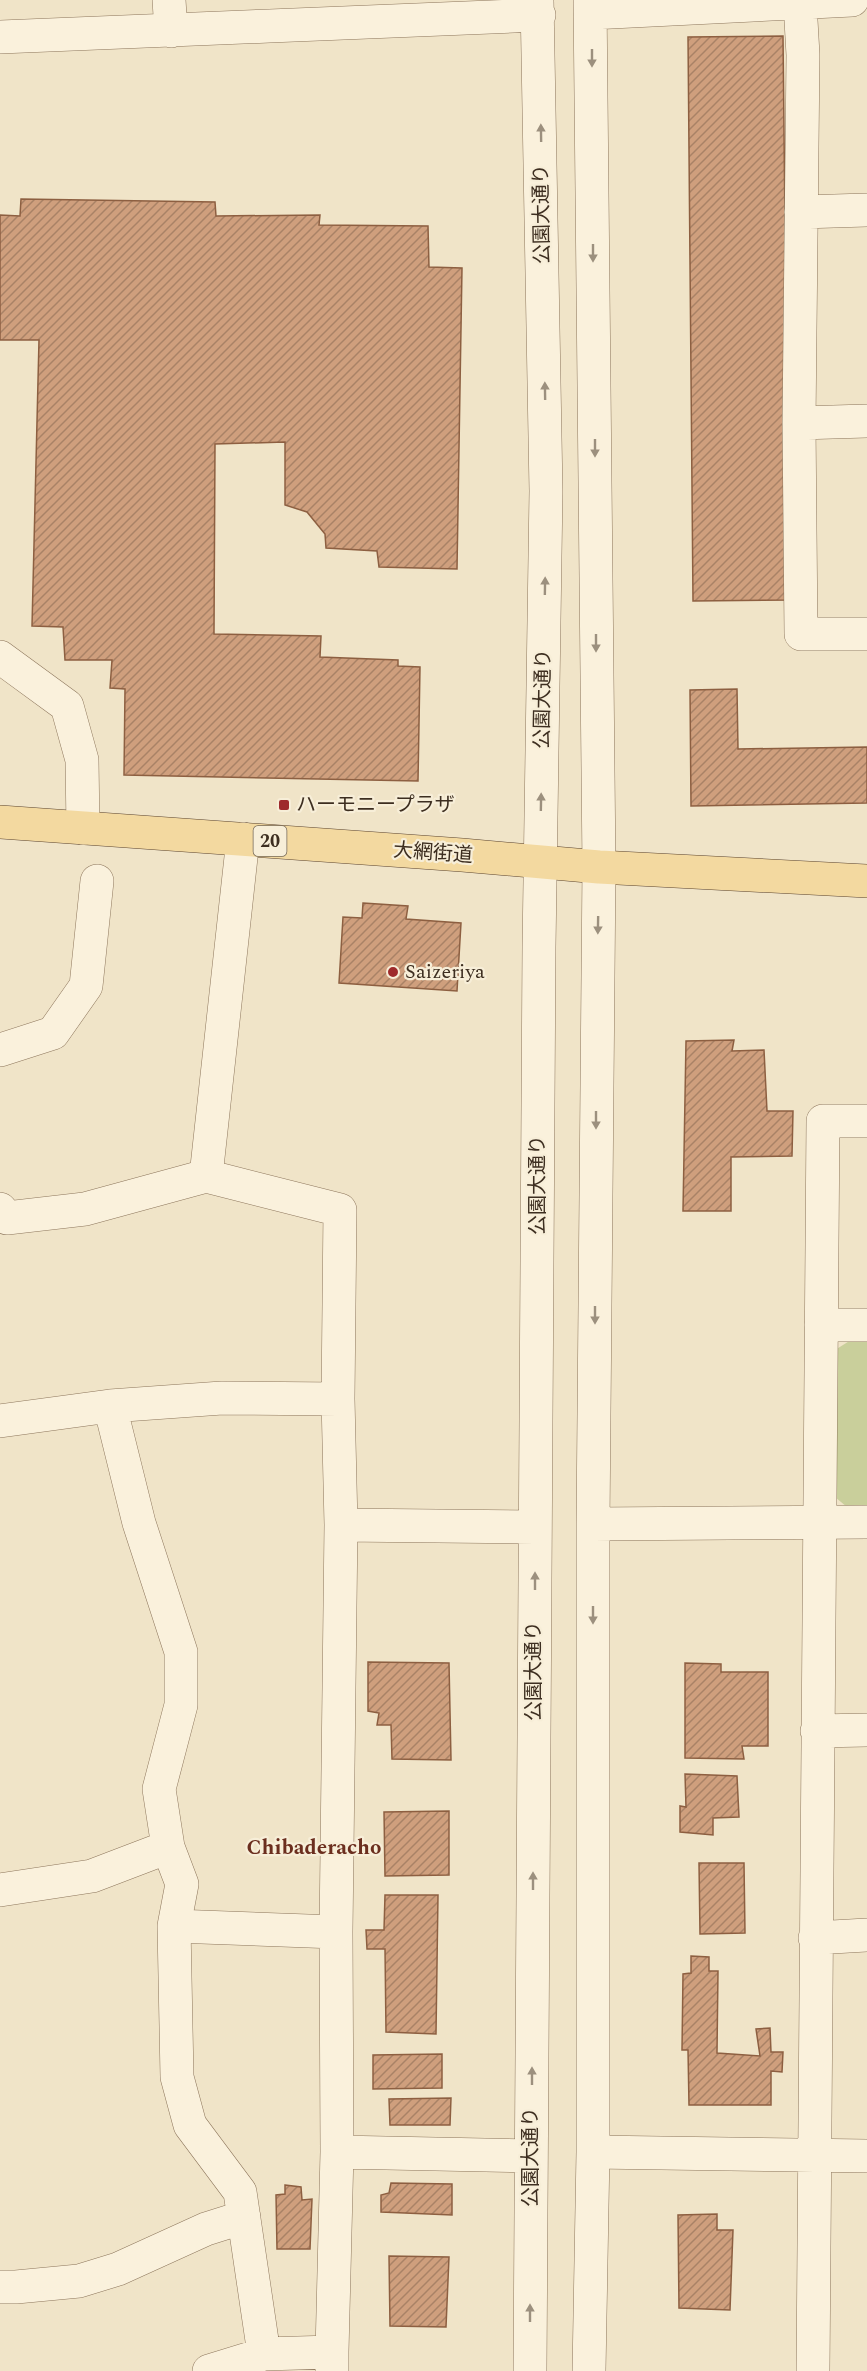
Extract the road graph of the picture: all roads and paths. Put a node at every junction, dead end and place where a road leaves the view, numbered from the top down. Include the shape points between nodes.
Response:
1 (852, 0) edge
2 (800, 3) junction
3 (591, 6) edge
4 (538, 7) edge
5 (340, 11) edge
6 (170, 16) edge
7 (0, 37) edge
8 (867, 210) edge
9 (801, 212) junction
10 (867, 422) edge
11 (799, 423) junction
12 (867, 634) edge
13 (0, 657) edge
14 (0, 822) edge
15 (83, 828) junction
16 (243, 839) junction
17 (540, 861) junction
18 (599, 867) junction
19 (97, 881) dead end
20 (867, 881) edge
21 (0, 1050) edge
22 (867, 1121) edge
23 (206, 1176) junction
24 (0, 1209) edge
25 (821, 1325) junction
26 (867, 1325) edge
27 (338, 1399) junction
28 (110, 1406) junction
29 (0, 1421) edge
30 (867, 1522) edge
31 (818, 1523) junction
32 (593, 1524) junction
33 (341, 1525) junction
34 (536, 1527) junction
35 (867, 1730) edge
36 (817, 1731) junction
37 (168, 1847) junction
38 (0, 1890) edge
39 (174, 1926) junction
40 (336, 1932) junction
41 (867, 1935) edge
42 (815, 1938) junction
43 (337, 2152) junction
44 (593, 2152) junction
45 (531, 2156) junction
46 (814, 2156) junction
47 (867, 2156) edge
48 (244, 2217) junction
49 (0, 2287) edge
50 (264, 2354) junction
51 (332, 2361) edge
52 (209, 2371) edge
53 (530, 2371) edge
54 (589, 2371) edge
55 (813, 2371) edge

1 - 2 street
2 - 3 street
2 - 9 street
3 -> 18 street
4 - 5 street
17 -> 4 street, 公園大通り via 546,491
5 - 6 street
6 - 7 street
8 - 9 street
9 - 11 street
10 - 11 street
11 - 12 street via 801,634
13 - 15 street via 67,706 82,760
14 - 15 main road, 大網街道 / 20
15 - 16 main road, 大網街道 / 20
16 - 17 main road, 大網街道 / 20
16 - 23 street
17 - 18 main road, 大網街道 / 20
17 - 34 street, 公園大通り
18 - 20 main road, 大網街道 / 20
18 -> 32 street
19 - 21 street via 86,986 53,1033
22 - 25 street via 823,1121
23 - 24 street via 85,1209 7,1218
23 - 27 street via 340,1210
25 - 26 street
25 - 31 street
27 - 28 street via 222,1398
27 - 33 street
28 - 29 street
28 - 37 street via 139,1523 181,1652 181,1705 159,1789
30 - 31 street
31 - 32 street
31 - 36 street
32 -> 44 street
33 - 34 street
33 - 40 street
45 -> 34 street, 公園大通り
35 - 36 street
36 - 42 street
37 - 38 street via 92,1876
37 - 39 street via 182,1884
39 - 40 street
39 - 48 street via 177,2077 190,2125 240,2192
40 - 43 street
41 - 42 street
42 - 46 street
43 - 45 street
43 - 51 street
44 - 46 street
44 - 54 street
53 -> 45 street, 公園大通り
46 - 47 street
46 - 55 street
48 - 49 street via 79,2281
48 - 50 street
50 - 51 street
50 - 52 street

